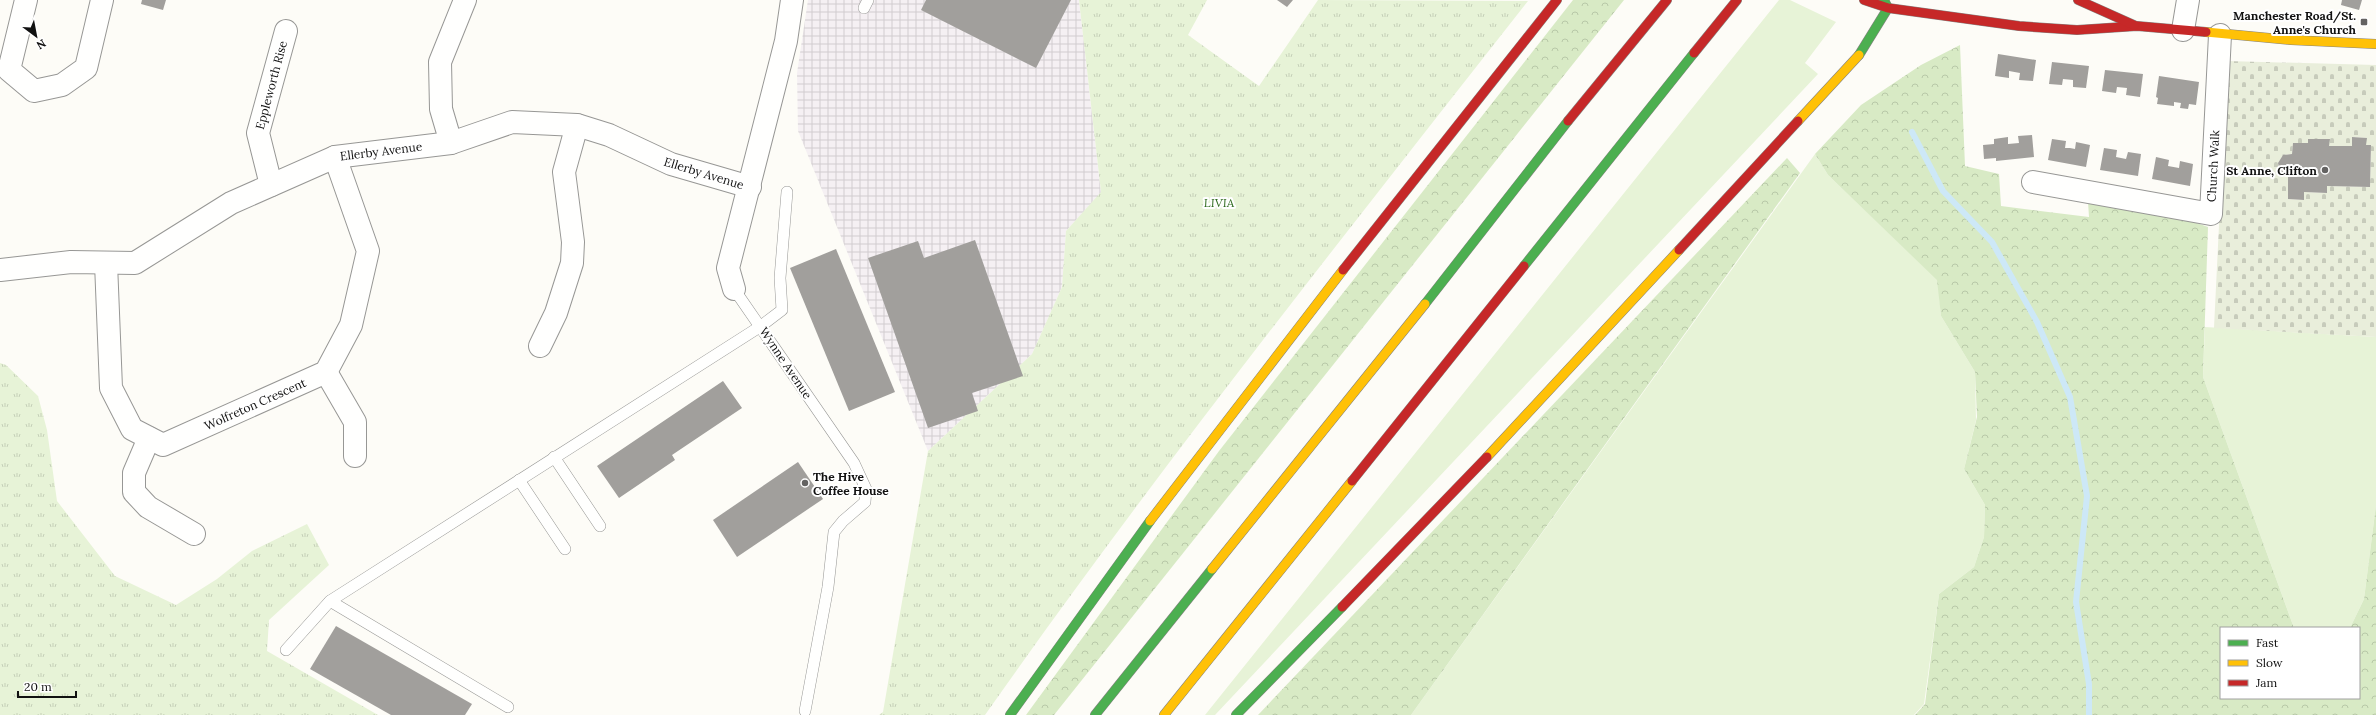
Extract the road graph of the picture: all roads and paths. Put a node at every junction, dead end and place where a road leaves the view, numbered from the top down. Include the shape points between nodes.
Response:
1 (26, 0) edge
2 (102, 0) edge
3 (466, 0) edge
4 (1557, 0) edge
5 (1667, 0) edge
6 (1736, 0) edge
7 (1864, 0) edge
8 (2078, 0) edge
9 (2188, 0) edge
10 (785, 2) edge
11 (1886, 4) edge
12 (2137, 26) junction
13 (2183, 30) junction
14 (286, 31) dead end
15 (2220, 35) junction
16 (2376, 44) edge
17 (577, 125) junction
18 (451, 143) junction
19 (335, 157) junction
20 (2033, 182) dead end
21 (271, 185) junction
22 (750, 187) junction
23 (787, 192) dead end
24 (106, 263) junction
25 (0, 270) edge
26 (734, 289) joint
27 (761, 326) junction
28 (540, 346) dead end
29 (326, 372) junction
30 (149, 438) junction
31 (355, 456) dead end
32 (554, 457) junction
33 (519, 480) junction
34 (600, 526) dead end
35 (194, 534) dead end
36 (566, 549) dead end
37 (330, 601) junction
38 (286, 650) dead end
39 (508, 707) dead end
40 (805, 711) dead end
41 (1010, 715) edge
42 (1095, 715) edge
43 (1164, 715) edge
44 (1236, 715) edge

1 - 2 street via 9,70 34,91 62,85 86,68
3 - 18 street via 440,62 440,109
4 - 41 main road via 1349,262 1152,518
5 - 42 main road via 1622,53 1351,397
6 - 43 main road
7 - 11 main road
8 - 12 main road
9 - 13 street
10 - 22 street, Wynne Avenue via 786,41
11 - 12 main road via 2026,27 2077,30
11 - 44 main road via 1859,55 1475,470
12 - 13 main road
13 - 15 main road
14 - 21 street, Eppleworth Rise via 258,133
15 - 16 main road
15 - 20 street, Church Walk via 2211,214
17 - 18 street, Ellerby Avenue via 512,122
17 - 22 street, Ellerby Avenue via 609,135 671,164
17 - 28 street via 564,172 573,242 572,263 556,313
18 - 19 street, Ellerby Avenue
19 - 21 street, Ellerby Avenue
19 - 29 street via 368,251 351,325
21 - 24 street, Ellerby Avenue via 231,203 135,263
22 - 26 street, Wynne Avenue via 728,268
23 - 27 lane via 780,278 782,310
24 - 25 street, Ellerby Avenue via 71,262
24 - 30 street, Wolfreton Crescent via 111,388 132,429
26 - 27 lane, Wynne Avenue
27 - 32 lane
27 - 40 lane, Wynne Avenue via 854,463 866,489 865,502 834,532 828,587
29 - 30 street, Wolfreton Crescent via 163,445
29 - 31 street via 355,422
30 - 35 street via 134,473 134,492 148,507
32 - 33 lane
32 - 34 lane
33 - 36 lane
33 - 37 lane
37 - 38 lane
37 - 39 lane

